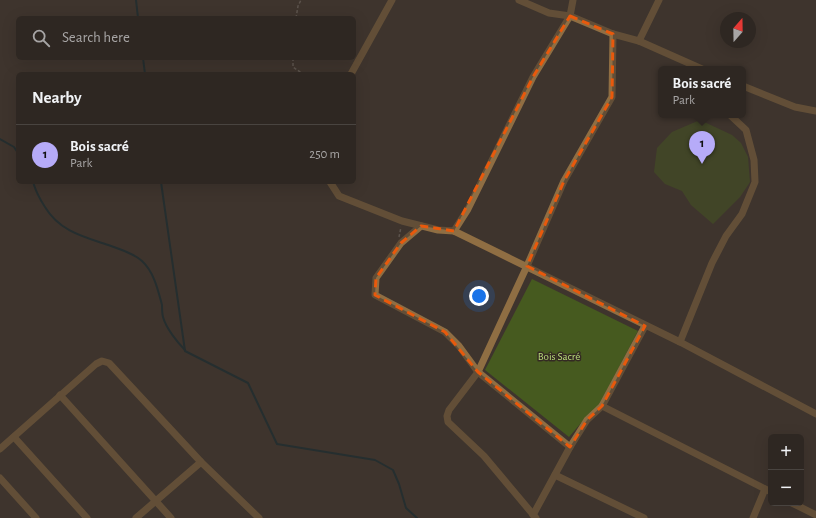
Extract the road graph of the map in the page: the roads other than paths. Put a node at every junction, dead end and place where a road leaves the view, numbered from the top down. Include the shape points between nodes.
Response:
1 (392, 0) edge
2 (519, 0) edge
3 (573, 0) edge
4 (658, 0) edge
5 (570, 16) junction
6 (613, 34) junction
7 (639, 41) junction
8 (690, 66) edge
9 (351, 72) edge
10 (746, 87) edge
11 (816, 111) edge
12 (733, 118) edge
13 (331, 184) edge
14 (421, 226) junction
15 (454, 231) junction
16 (527, 266) junction
17 (646, 326) junction
18 (680, 342) junction
19 (478, 372) junction
20 (60, 395) junction
21 (602, 406) junction
22 (816, 414) edge
23 (14, 436) junction
24 (570, 447) junction
25 (0, 449) edge
26 (201, 462) junction
27 (555, 475) junction
28 (0, 478) edge
29 (768, 491) edge
30 (155, 501) junction
31 (798, 506) edge
32 (535, 516) edge
33 (816, 516) edge
34 (36, 518) edge
35 (87, 518) edge
36 (136, 518) edge
37 (171, 518) edge
38 (259, 518) edge
39 (644, 518) edge
40 (753, 518) edge

1 - 9 street
2 - 5 street via 549,12
3 - 5 street
4 - 7 street
5 - 6 street
5 - 15 street via 533,77 468,209
6 - 7 street
6 - 16 street via 612,97 564,180
7 - 8 street
10 - 11 street via 795,107
12 - 18 street via 746,130 754,160 755,182 742,214 726,236 712,263
13 - 14 street via 338,196
14 - 15 street
14 - 19 street via 401,243 376,278 375,295 446,332
15 - 16 street
16 - 17 street
16 - 19 street
17 - 18 street
17 - 21 street
18 - 22 street
19 - 24 street
19 - 32 street via 449,410 448,422 484,456
20 - 23 street
20 - 26 street via 96,364 102,361 109,363
20 - 30 street
21 - 24 street via 587,420
21 - 29 street
23 - 25 street
23 - 35 street
24 - 27 street
26 - 30 street
26 - 38 street
27 - 32 street
27 - 39 street
28 - 34 street
29 - 40 street
30 - 36 street
30 - 37 street
31 - 33 street

